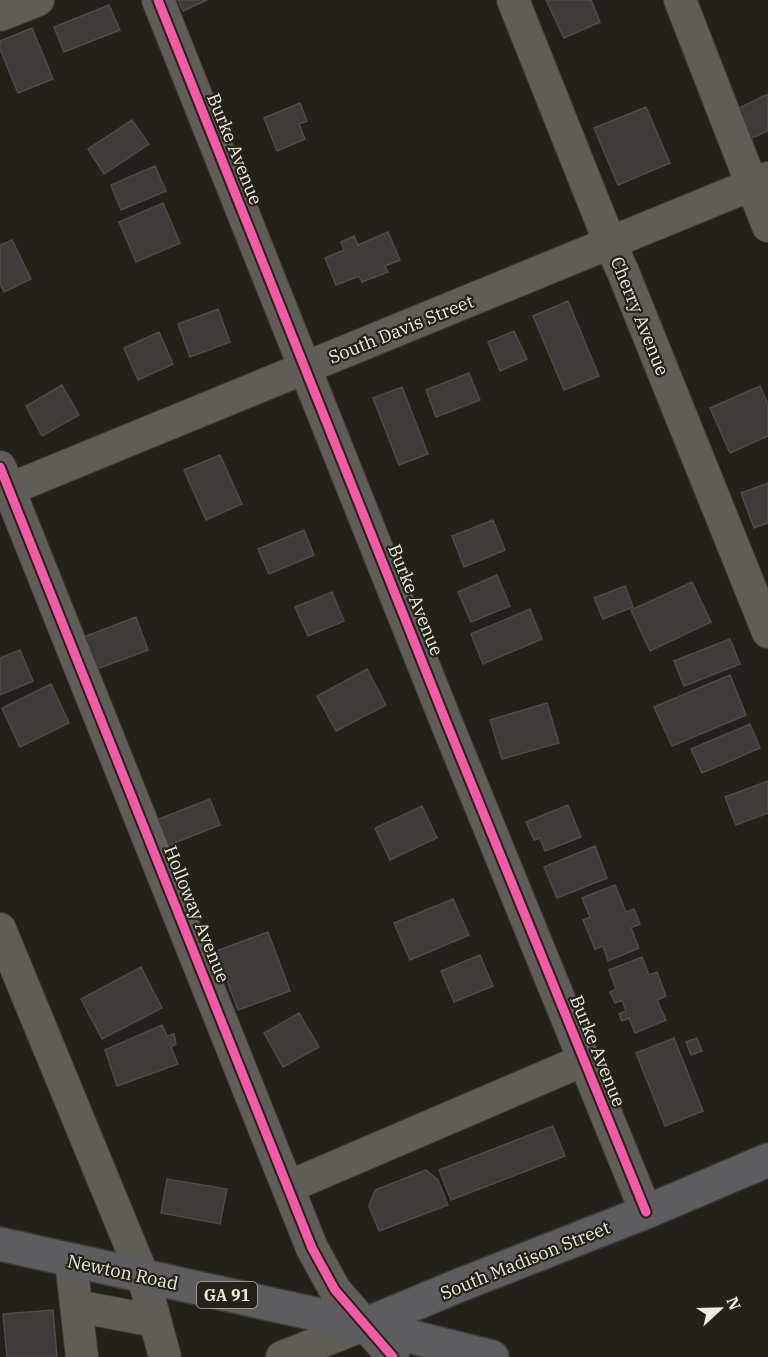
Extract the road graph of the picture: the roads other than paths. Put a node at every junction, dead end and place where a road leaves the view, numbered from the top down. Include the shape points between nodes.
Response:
1 (38, 0) edge
2 (158, 0) edge
3 (513, 0) edge
4 (680, 0) edge
5 (0, 15) edge
6 (760, 182) edge
7 (768, 225) edge
8 (610, 243) junction
9 (305, 368) junction
10 (3, 483) edge
11 (768, 632) edge
12 (0, 929) edge
13 (584, 1060) junction
14 (768, 1160) edge
15 (288, 1187) junction
16 (645, 1212) junction
17 (0, 1244) edge
18 (71, 1261) junction
19 (143, 1276) junction
20 (76, 1306) junction
21 (155, 1321) junction
22 (364, 1325) junction
23 (82, 1357) edge
24 (165, 1357) edge
25 (282, 1357) edge
26 (393, 1357) edge
27 (492, 1357) edge

1 - 5 street
2 - 9 street, Burke Avenue
3 - 8 street, Cherry Avenue
4 - 6 street
6 - 7 street
6 - 8 street, South Davis Street
8 - 9 street, South Davis Street
8 - 11 street, Cherry Avenue
9 - 10 street, South Davis Street
9 - 13 street, Burke Avenue
10 - 15 street, Holloway Avenue
12 - 19 street
13 - 15 street
13 - 16 street, Burke Avenue
14 - 16 main road, South Madison Street
15 - 22 street, Holloway Avenue via 312,1248 335,1290
16 - 22 main road, South Madison Street
17 - 18 main road, Newton Road / GA 91
18 - 19 main road, Newton Road / GA 91
18 - 20 street
19 - 21 street
19 - 22 main road, Newton Road / GA 91
20 - 21 street
20 - 23 street
21 - 24 street
22 - 25 street, South Madison Street
22 - 26 street, Holloway Avenue
22 - 27 main road, Newton Road / GA 91

